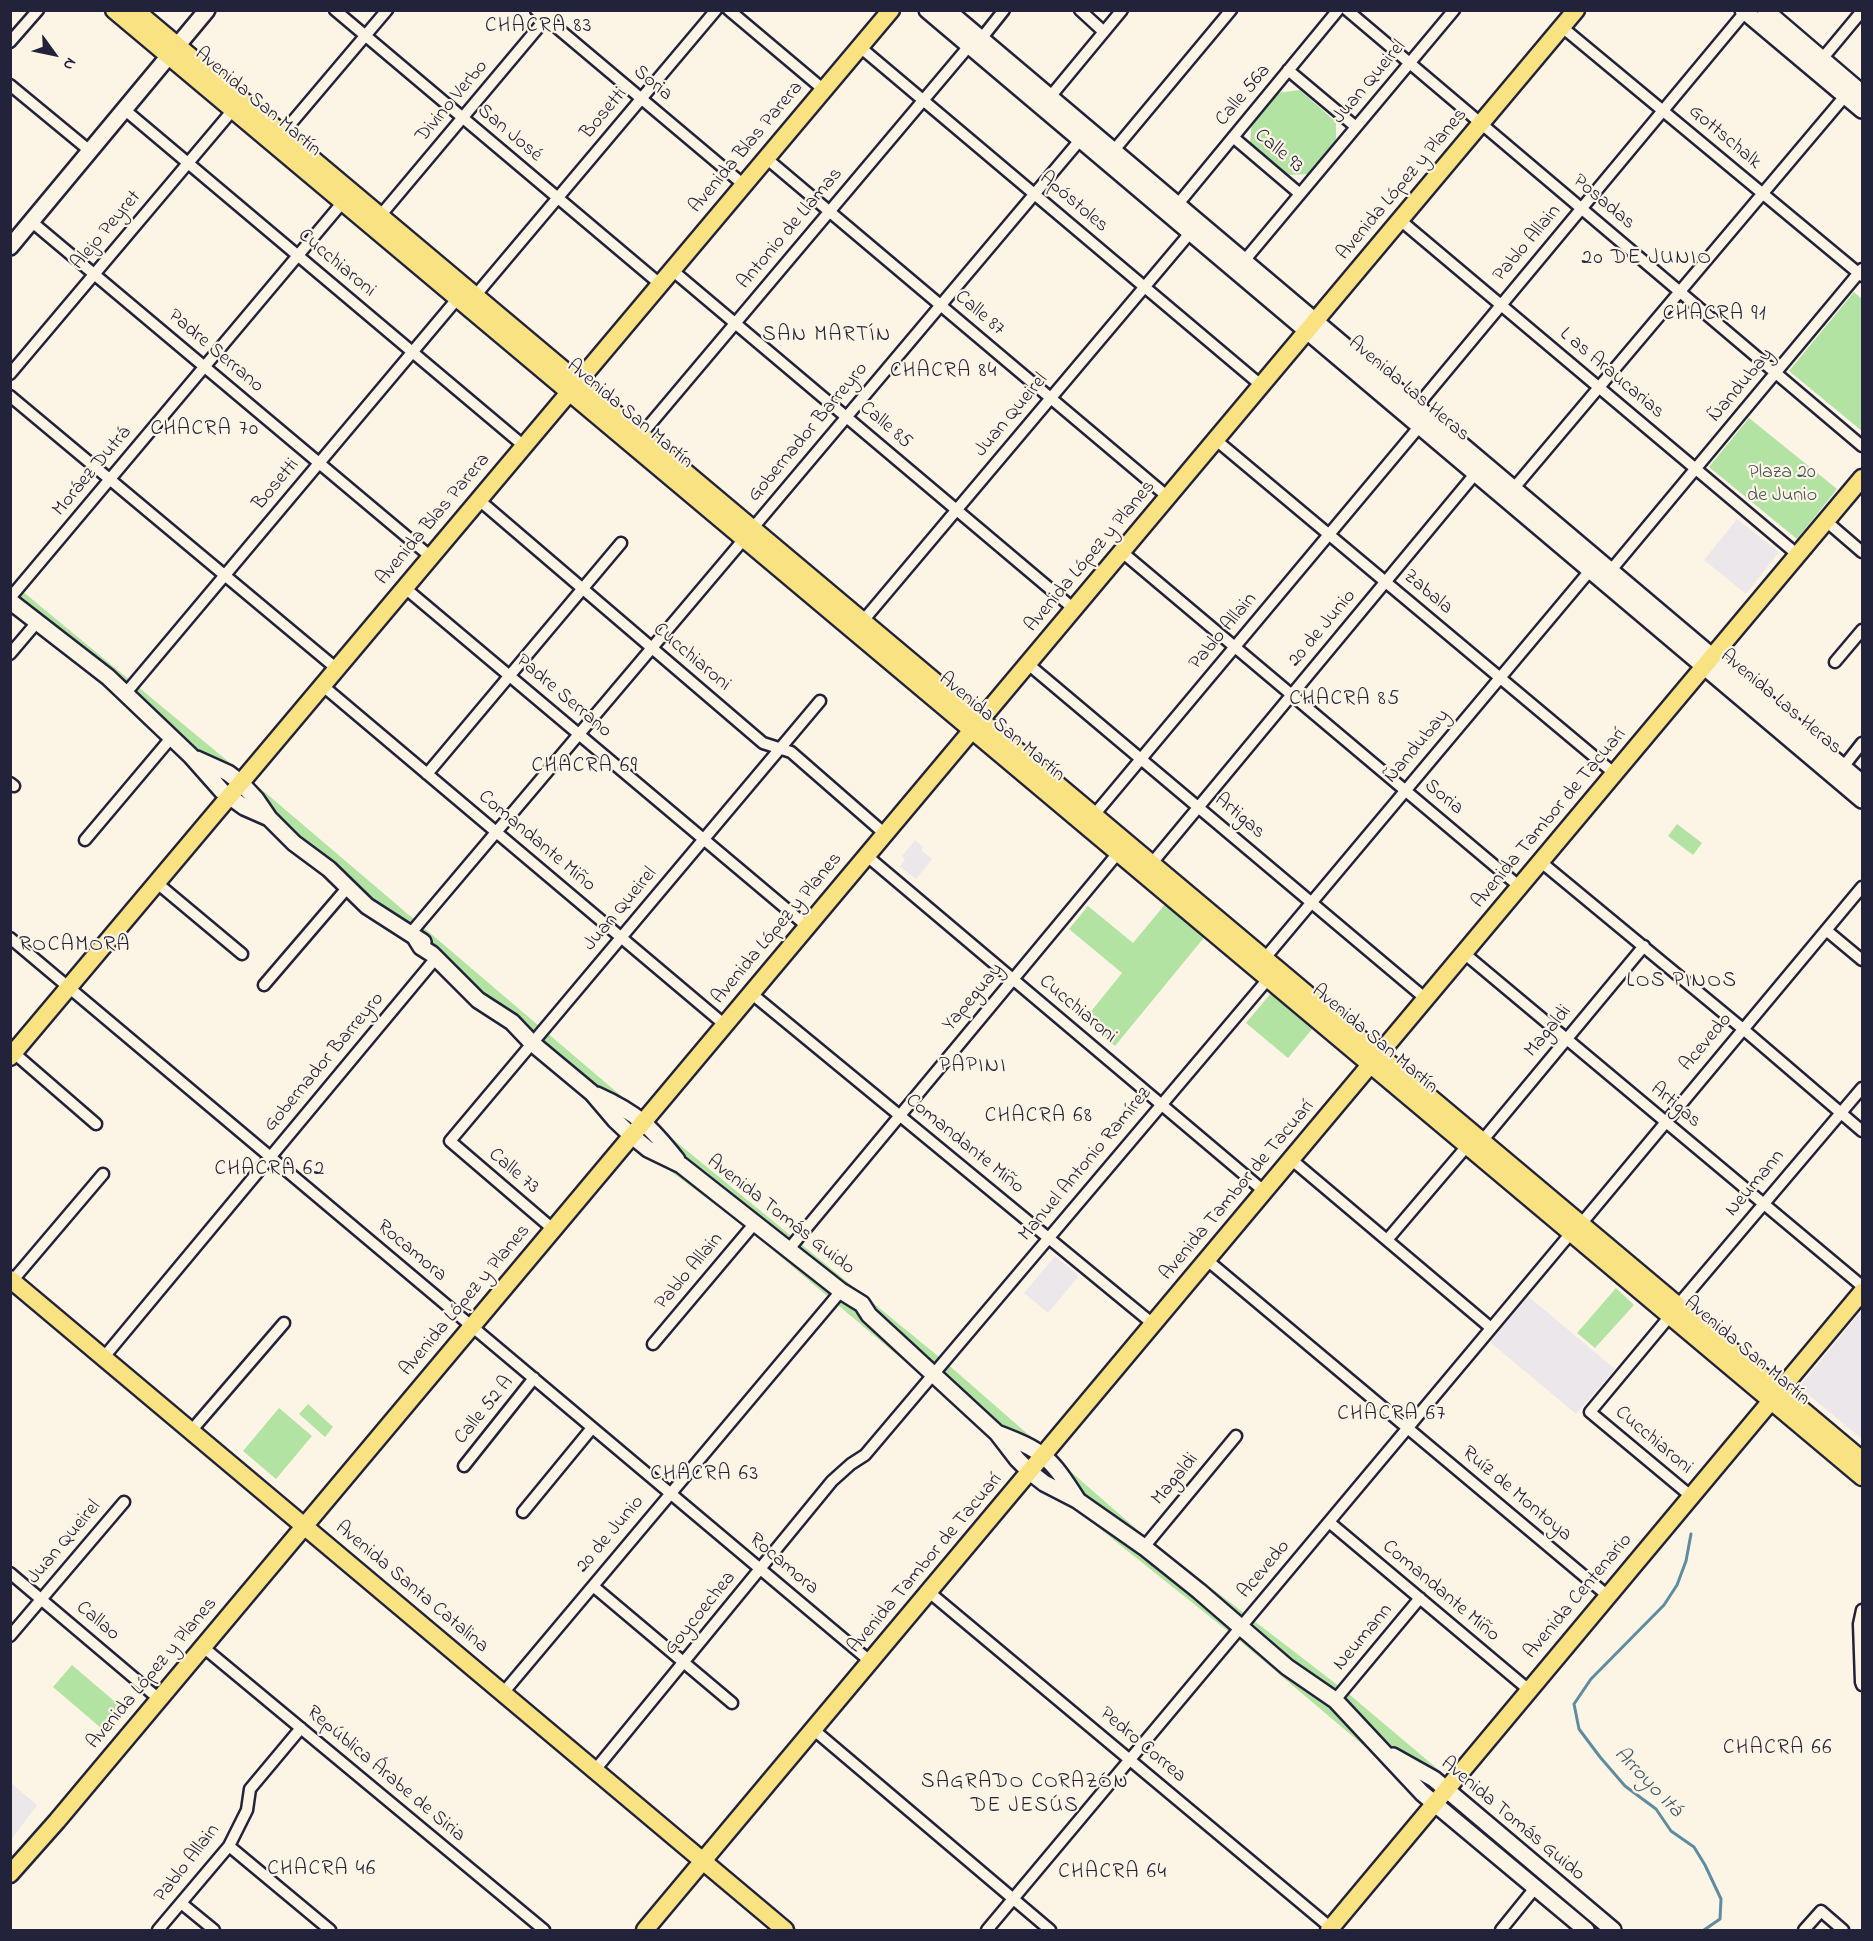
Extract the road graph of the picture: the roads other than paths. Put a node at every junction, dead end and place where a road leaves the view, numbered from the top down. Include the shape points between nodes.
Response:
1 (38, 10) edge
2 (114, 10) edge
3 (135, 10) edge
4 (207, 10) edge
5 (335, 10) edge
6 (387, 10) edge
7 (536, 10) edge
8 (716, 10) edge
9 (729, 10) edge
10 (891, 10) edge
11 (927, 10) edge
12 (948, 10) edge
13 (1005, 10) edge
14 (1080, 10) edge
15 (1122, 10) edge
16 (1231, 10) edge
17 (1338, 10) edge
18 (1347, 10) edge
19 (1454, 10) edge
20 (1576, 10) edge
21 (1765, 10) edge
22 (1744, 11) edge
23 (1863, 11) edge
24 (550, 15) edge
25 (1562, 27) junction
26 (1104, 32) junction
27 (365, 36) junction
28 (10, 42) edge
29 (975, 42) junction
30 (860, 47) junction
31 (173, 52) junction
32 (1822, 59) junction
33 (1410, 63) junction
34 (1288, 70) junction
35 (10, 85) edge
36 (824, 90) junction
37 (1863, 93) edge
38 (1845, 96) junction
39 (1050, 97) junction
40 (641, 99) junction
41 (923, 99) junction
42 (125, 110) junction
43 (1863, 110) edge
44 (232, 111) junction
45 (1663, 111) junction
46 (463, 118) junction
47 (1481, 124) junction
48 (1356, 128) junction
49 (282, 134) junction
50 (1233, 137) junction
51 (1080, 140) junction
52 (90, 151) junction
53 (1109, 156) junction
54 (766, 158) junction
55 (188, 163) junction
56 (744, 185) junction
57 (1034, 193) junction
58 (1300, 194) junction
59 (1763, 194) junction
60 (558, 198) junction
61 (342, 202) junction
62 (1178, 204) junction
63 (1582, 208) junction
64 (830, 211) junction
65 (380, 216) junction
66 (1400, 220) junction
67 (32, 222) junction
68 (1190, 233) junction
69 (10, 247) edge
70 (298, 255) junction
71 (1244, 261) junction
72 (672, 270) junction
73 (1861, 273) edge
74 (94, 274) junction
75 (660, 284) junction
76 (1144, 287) junction
77 (1680, 291) junction
78 (475, 296) junction
79 (457, 299) junction
80 (940, 305) junction
81 (1502, 305) junction
82 (735, 323) junction
83 (1312, 327) junction
84 (413, 352) junction
85 (204, 366) junction
86 (1776, 373) junction
87 (10, 374) edge
88 (1262, 386) junction
89 (573, 387) junction
90 (1599, 387) junction
91 (10, 396) edge
92 (1050, 398) junction
93 (846, 417) junction
94 (1418, 417) junction
95 (641, 435) junction
96 (1216, 440) junction
97 (524, 446) junction
98 (1863, 446) edge
99 (319, 463) junction
100 (1695, 469) junction
101 (1475, 474) junction
102 (1863, 478) edge
103 (110, 479) junction
104 (1514, 488) junction
105 (1168, 497) junction
106 (478, 500) junction
107 (956, 510) junction
108 (1826, 521) junction
109 (748, 534) junction
110 (1329, 534) junction
111 (621, 543) dead end
112 (1122, 552) junction
113 (1863, 552) edge
114 (1798, 555) junction
115 (431, 557) junction
116 (1595, 565) junction
117 (225, 576) junction
118 (1607, 576) junction
119 (1386, 582) junction
120 (405, 588) junction
121 (582, 590) junction
122 (10, 600) edge
123 (1074, 609) junction
124 (38, 621) junction
125 (862, 622) junction
126 (1863, 630) edge
127 (1234, 647) junction
128 (651, 648) junction
129 (10, 654) edge
130 (1709, 662) junction
131 (1835, 662) dead end
132 (1028, 664) junction
133 (337, 669) junction
134 (510, 676) junction
135 (1501, 677) junction
136 (323, 686) junction
137 (126, 694) junction
138 (1292, 695) junction
139 (820, 701) dead end
140 (976, 726) junction
141 (578, 734) junction
142 (171, 738) junction
143 (1863, 744) edge
144 (780, 749) junction
145 (191, 756) junction
146 (1141, 759) junction
147 (1839, 772) junction
148 (427, 774) junction
149 (1615, 774) junction
150 (241, 783) junction
151 (1863, 783) edge
152 (1406, 790) junction
153 (229, 797) junction
154 (1863, 800) edge
155 (1198, 807) junction
156 (1094, 815) junction
157 (269, 818) junction
158 (496, 832) junction
159 (885, 834) junction
160 (704, 839) junction
161 (85, 840) dead end
162 (1118, 853) junction
163 (867, 856) junction
164 (1541, 862) junction
165 (1152, 863) junction
166 (157, 883) junction
167 (348, 887) junction
168 (1520, 887) junction
169 (1863, 887) edge
170 (1312, 902) junction
171 (808, 927) junction
172 (1826, 930) junction
173 (413, 936) junction
174 (621, 937) junction
175 (10, 938) edge
176 (1644, 946) junction
177 (242, 954) dead end
178 (1465, 954) junction
179 (434, 956) junction
180 (1265, 958) junction
181 (1863, 960) edge
182 (1012, 979) junction
183 (1268, 979) junction
184 (264, 984) dead end
185 (69, 987) junction
186 (752, 994) junction
187 (1426, 999) junction
188 (725, 1025) junction
189 (1743, 1029) junction
190 (1566, 1040) junction
191 (532, 1043) junction
192 (12, 1055) edge
193 (1376, 1061) junction
194 (1863, 1088) edge
195 (591, 1093) junction
196 (1161, 1104) junction
197 (1841, 1113) junction
198 (900, 1116) junction
199 (644, 1122) junction
200 (1666, 1122) junction
201 (96, 1124) dead end
202 (1863, 1131) edge
203 (632, 1136) junction
204 (450, 1141) joint
205 (1475, 1143) junction
206 (271, 1157) junction
207 (1292, 1160) junction
208 (681, 1165) junction
209 (103, 1174) dead end
210 (1265, 1192) junction
211 (1764, 1203) junction
212 (754, 1223) junction
213 (1576, 1228) junction
214 (554, 1230) junction
215 (1049, 1238) junction
216 (1387, 1240) junction
217 (789, 1249) junction
218 (1207, 1260) junction
219 (12, 1279) edge
220 (1863, 1286) edge
221 (1863, 1292) edge
222 (847, 1296) junction
223 (1674, 1310) junction
224 (284, 1323) dead end
225 (1154, 1324) junction
226 (472, 1327) junction
227 (1491, 1328) junction
228 (653, 1344) dead end
229 (104, 1357) junction
230 (933, 1375) junction
231 (534, 1378) junction
232 (1775, 1395) junction
233 (1590, 1412) joint
234 (592, 1428) junction
235 (1407, 1428) junction
236 (191, 1431) junction
237 (997, 1433) junction
238 (1236, 1436) dead end
239 (1044, 1455) junction
240 (1863, 1460) edge
241 (464, 1466) dead end
242 (1030, 1472) junction
243 (1863, 1477) edge
244 (670, 1493) junction
245 (1692, 1497) junction
246 (1077, 1500) junction
247 (124, 1502) dead end
248 (523, 1512) dead end
249 (1329, 1522) junction
250 (305, 1526) junction
251 (1144, 1547) junction
252 (760, 1569) junction
253 (10, 1573) edge
254 (593, 1586) junction
255 (929, 1592) junction
256 (1608, 1596) junction
257 (1420, 1598) junction
258 (41, 1599) junction
259 (1863, 1610) edge
260 (1241, 1628) junction
261 (10, 1636) edge
262 (203, 1647) junction
263 (871, 1662) junction
264 (685, 1663) junction
265 (1863, 1685) edge
266 (1529, 1690) junction
267 (502, 1693) junction
268 (159, 1699) junction
269 (1335, 1700) junction
270 (732, 1703) dead end
271 (301, 1728) junction
272 (814, 1730) junction
273 (1380, 1748) junction
274 (1131, 1760) junction
275 (595, 1770) junction
276 (1446, 1790) junction
277 (1435, 1804) junction
278 (229, 1846) junction
279 (703, 1862) junction
280 (10, 1874) edge
281 (1535, 1888) junction
282 (1013, 1899) junction
283 (181, 1903) junction
284 (1330, 1929) edge
285 (159, 1930) edge
286 (214, 1930) edge
287 (330, 1930) edge
288 (544, 1930) edge
289 (645, 1930) edge
290 (785, 1930) edge
291 (987, 1930) edge
292 (1050, 1930) edge
293 (1501, 1930) edge
294 (1586, 1930) edge
295 (1613, 1930) edge
296 (1804, 1930) edge
297 (1844, 1930) edge

1 - 28 street
2 - 31 main road, Avenida San Martín
3 - 31 main road, Avenida San Martín
4 - 31 main road
5 - 27 street, San José
6 - 27 street
7 - 24 street, Soria
8 - 40 street, Bosetti
9 - 36 street
10 - 30 main road, Avenida Blas Parera
11 - 29 main road, Avenida Las Heras
12 - 29 main road, Avenida Las Heras
13 - 29 street, Antonio de Llamas
14 - 26 street
15 - 26 street
16 - 53 street
17 - 34 street, Calle 56a
18 - 33 street, Posadas
19 - 33 street, Juan Queirel
20 - 25 main road, Avenida López y Planes
21 - 32 main road
22 - 38 main road
22 - 45 street, Pablo Allain
23 - 32 street
24 - 40 street, Soria
24 - 46 street, Divino Verbo
25 - 45 street, Gottschalk
25 - 47 main road, Avenida López y Planes
26 - 39 street
27 - 46 street, San José
27 - 49 street
29 - 39 main road, Avenida Las Heras
29 - 41 street, Antonio de Llamas
29 - 51 main road, Avenida Las Heras
30 - 36 main road, Avenida Blas Parera
30 - 41 street, Apóstoles
31 - 42 main road
31 - 44 main road, Avenida San Martín
31 - 49 main road, Avenida San Martín
32 - 37 main road
33 - 47 street, Posadas
33 - 48 street, Juan Queirel
34 - 48 street
34 - 50 street, Calle 56a
35 - 52 street
36 - 54 main road, Avenida Blas Parera
38 - 43 main road
38 - 59 street
39 - 53 main road, Avenida Las Heras
40 - 56 street, Soria
40 - 60 street, Bosetti
41 - 57 street, Apóstoles
41 - 64 street, Antonio de Llamas
42 - 52 main road
42 - 55 street, Cucchiaroni
44 - 55 street, Alejo Peyret
44 - 61 main road, Avenida San Martín
45 - 59 street, Gottschalk
45 - 63 street, Pablo Allain
46 - 60 street, San José
46 - 65 street, Divino Verbo
47 - 63 street, Posadas
47 - 66 main road, Avenida López y Planes
48 - 58 street, Juan Queirel
49 - 65 main road, Avenida San Martín
50 - 58 street, Calle 93
50 - 62 street, Calle 56a
51 - 53 main road, Avenida Las Heras
51 - 57 street, Gobernador Barreyro
52 - 67 main road
53 - 62 main road, Avenida Las Heras
53 - 68 main road, Avenida Las Heras
54 - 56 main road, Avenida Blas Parera
54 - 64 street, Calle 87
55 - 70 street, Cucchiaroni
55 - 74 street, Alejo Peyret
56 - 72 main road, Avenida Blas Parera
57 - 76 street, Apóstoles
57 - 80 street, Gobernador Barreyro
58 - 71 street, Juan Queirel
59 - 73 street, Gottschalk
59 - 77 street
60 - 75 street, San José
60 - 78 street, Bosetti
61 - 70 street, Moráez Dutrá
61 - 79 main road, Avenida San Martín
62 - 71 main road, Avenida Las Heras
63 - 77 street, Posadas
63 - 81 street, Pablo Allain
64 - 80 street, Calle 87
64 - 82 street, Antonio de Llamas
65 - 78 main road, Avenida San Martín
66 - 81 street, L as Araucarias
66 - 83 main road, Avenida López y Planes
67 - 69 main road
67 - 74 street, Padre Serrano
68 - 76 street, Juan Queirel
68 - 83 main road, Avenida Las Heras
70 - 84 street, Cucchiaroni
70 - 85 street, Moráez Dutrá
71 - 83 main road, Avenida Las Heras
72 - 75 main road, Avenida Blas Parera
72 - 82 street, Calle 85
73 - 86 street, Ñandubay
74 - 85 street, Padre Serrano
74 - 87 street, Alejo Peyret
75 - 89 main road, Avenida Blas Parera
76 - 88 street, Apóstoles
76 - 92 street, Juan Queirel
77 - 86 street, Posadas
77 - 90 street
78 - 89 main road, Avenida San Martín
79 - 84 street, Bosetti
79 - 89 main road, Avenida San Martín
80 - 92 street, Calle 87
80 - 93 street, Gobernador Barreyro
81 - 90 street, L as Araucarias
81 - 94 street, Pablo Allain
82 - 93 street, Calle 85
82 - 95 street, Antonio de Llamas
83 - 88 main road, Avenida López y Planes
83 - 94 main road, Avenida Las Heras
84 - 97 street, Cucchiaroni
84 - 99 street, Bosetti
85 - 99 street, Padre Serrano
85 - 103 street, Moráez Dutrá
86 - 98 street, Posadas
86 - 100 street, Ñandubay
88 - 96 main road, Avenida López y Planes
89 - 95 main road, Avenida San Martín
89 - 97 main road, Avenida Blas Parera
89 - 109 main road, Avenida San Martín
90 - 100 street, L as Araucarias
90 - 104 street
91 - 103 street
92 - 105 street, Calle 87
92 - 107 street, Juan Queirel
93 - 107 street, Calle 85
93 - 109 street, Gobernador Barreyro
94 - 101 main road, Avenida Las Heras
94 - 104 main road, Avenida Las Heras
94 - 110 street, Pablo Allain
95 - 109 main road, Avenida San Martín
96 - 105 main road, Avenida López y Planes
96 - 110 street, Zabala
97 - 106 main road, Avenida Blas Parera
99 - 115 street, Padre Serrano
99 - 117 street, Bosetti
100 - 114 street, L as Araucarias
100 - 118 street, Ñandubay
101 - 116 main road, Avenida Las Heras
101 - 119 street, 20 de Junio
102 - 108 main road, Avenida Tambor de Tacuarí
103 - 117 street
103 - 122 street, Moráez Dutrá
104 - 116 main road, Avenida Las Heras
105 - 112 main road, Avenida López y Planes
106 - 115 main road, Avenida Blas Parera
106 - 121 street, Cucchiaroni
107 - 123 street, Calle 85
107 - 125 street, Juan Queirel
108 - 113 street
108 - 114 main road, Avenida Tambor de Tacuarí
109 - 125 main road, Avenida San Martín
109 - 128 street, Gobernador Barreyro
109 - 140 main road, Avenida San Martín
110 - 119 street, Zabala
110 - 127 street, Pablo Allain
111 - 121 street
112 - 123 main road, Avenida López y Planes
112 - 127 street, Soria
114 - 130 main road, Avenida Tambor de Tacuarí
115 - 120 main road, Avenida Blas Parera
116 - 118 main road, Avenida Las Heras
116 - 135 street, Ñandubay
117 - 133 street
117 - 137 street, Bosetti
118 - 130 main road, Avenida Las Heras
119 - 135 street, Zabala
119 - 138 street, 20 de Junio
120 - 133 main road, Avenida Blas Parera
120 - 134 street, Padre Serrano
121 - 128 street, Cucchiaroni
121 - 134 street
122 - 124 main road, Avenida Tomás Guido
123 - 132 main road, Avenida López y Planes
124 - 129 street
124 - 137 main road, Avenida Tomás Guido
125 - 140 main road, Avenida San Martín
126 - 131 street
127 - 138 street, Soria
127 - 146 street, Pablo Allain
128 - 141 street, Gobernador Barreyro
128 - 144 street, Cucchiaroni via 763,743
130 - 147 main road, Avenida Las Heras
130 - 149 main road, Avenida Tambor de Tacuarí
132 - 140 main road, Avenida López y Planes
132 - 146 street, Artigas
133 - 136 main road, Avenida Blas Parera
134 - 141 street, Padre Serrano
134 - 148 street
135 - 149 street, Zabala
135 - 152 street, Ñandubay
136 - 148 street, Comandante Miño
136 - 150 main road, Avenida Blas Parera
137 - 142 main road, Avenida Tomás Guido
138 - 152 street, Soria
138 - 155 street, 20 de Junio
139 - 144 street, Juan Queirel
140 - 156 main road, Avenida San Martín
140 - 159 main road, Avenida López y Planes
140 - 162 main road, Avenida San Martín
141 - 158 street, Gobernador Barreyro
141 - 160 street, Padre Serrano
142 - 145 main road, Avenida Tomás Guido
142 - 161 street
143 - 147 street
144 - 159 street, Cucchiaroni via 790,752
144 - 160 street, Juan Queirel
145 - 150 main road, Avenida Tomás Guido
145 - 153 main road, Avenida Tomás Guido
146 - 155 street, Artigas
146 - 156 street, Pablo Allain
147 - 151 main road, Avenida Las Heras
147 - 154 main road, Avenida Las Heras
148 - 158 street, Comandante Miño
149 - 164 main road, Avenida Tambor de Tacuarí
150 - 153 main road, Avenida Blas Parera
150 - 157 main road, Avenida Tomás Guido
152 - 168 street, Soria
152 - 170 street, Ñandubay
153 - 157 main road, Avenida Tomás Guido
153 - 166 main road, Avenida Blas Parera
155 - 165 street, 20 de Junio
155 - 170 street, Artigas
156 - 165 main road, Avenida San Martín
157 - 167 main road, Avenida Tomás Guido
158 - 173 street, Gobernador Barreyro
158 - 174 street, Comandante Miño
159 - 163 main road, Avenida López y Planes
160 - 171 street, Padre Serrano
160 - 174 street, Juan Queirel
162 - 182 street, Yapeguay
162 - 183 main road, Avenida San Martín
163 - 171 main road, Avenida López y Planes
163 - 182 street, Cucchiaroni
164 - 168 main road, Avenida Tambor de Tacuarí
164 - 176 street
165 - 180 main road, Avenida San Martín
166 - 177 street
166 - 185 main road, Avenida Blas Parera
167 - 173 main road, Avenida Tomás Guido via 368,906
167 - 184 street
168 - 178 main road, Avenida Tambor de Tacuarí
169 - 172 street, Acevedo
170 - 180 street, Ñandubay
170 - 187 street, Artigas
171 - 186 main road, Avenida López y Planes
172 - 181 street
172 - 189 street, Acevedo
173 - 179 main road, Avenida Tomás Guido via 425,942
174 - 188 street, Comandante Miño
174 - 191 street, Juan Queirel
175 - 185 street, Rocamora
176 - 189 street
176 - 190 street, Magaldi
178 - 187 main road, Avenida Tambor de Tacuarí
178 - 190 street, Artigas
179 - 191 main road, Avenida Tomás Guido via 478,1000 512,1022
179 - 206 street, Gobernador Barreyro
180 - 193 main road, Avenida San Martín
182 - 196 street, Cucchiaroni
182 - 198 street, Yapeguay
183 - 193 main road, Avenida San Martín
183 - 196 street, Manuel Antonio Ramírez
185 - 192 main road, Avenida Blas Parera
185 - 206 street, Rocamora
186 - 188 main road, Avenida López y Planes
186 - 198 street, Comandante Miño
187 - 193 main road, Avenida Tambor de Tacuarí
188 - 199 main road, Avenida López y Planes
189 - 197 street
189 - 200 street, Acevedo
190 - 200 street, Artigas
190 - 205 street, Magaldi
191 - 195 main road, Avenida Tomás Guido
191 - 204 street, Juan Queirel
192 - 201 street
193 - 205 main road, Avenida San Martín
193 - 207 main road, Avenida Tambor de Tacuarí
194 - 197 street, Neumann
195 - 199 main road, Avenida Tomás Guido via 626,1108
195 - 203 main road, Avenida Tomás Guido
196 - 210 street, Cucchiaroni
196 - 215 street, Manuel Antonio Ramírez
197 - 202 street
197 - 211 street, Neumann
198 - 215 street, Comandante Miño
198 - 217 street, Yapeguay
199 - 203 main road, Avenida López y Planes
199 - 208 main road, Avenida Tomás Guido
200 - 211 street, Artigas
200 - 213 street, Acevedo
203 - 208 main road, Avenida Tomás Guido via 648,1149
203 - 214 main road, Avenida López y Planes
204 - 214 street, Calle 73
205 - 213 main road, Avenida San Martín
205 - 216 street, Magaldi
206 - 226 street, Rocamora
206 - 229 street, Gobernador Barreyro
207 - 210 main road, Avenida Tambor de Tacuarí
207 - 216 street
208 - 212 main road, Avenida Tomás Guido
209 - 219 street
210 - 218 main road, Avenida Tambor de Tacuarí
211 - 220 street, Artigas
211 - 223 street, Neumann
212 - 217 main road, Avenida Tomás Guido
212 - 228 street, Pablo Allain
213 - 223 main road, Avenida San Martín
213 - 227 street, Acevedo
214 - 226 main road, Avenida López y Planes
215 - 225 street, Comandante Miño
215 - 230 street, Manuel Antonio Ramírez
216 - 227 street
217 - 222 main road, Avenida Tomás Guido
218 - 225 main road, Avenida Tambor de Tacuarí
218 - 235 street, Ruíz de Montoya
219 - 229 main road, Avenida Santa Catalina
221 - 232 main road, Avenida Centenario
222 - 230 main road, Avenida Tomás Guido via 862,1304
222 - 244 street, 20 de Junio
223 - 232 main road, Avenida San Martín
223 - 233 street, Neumann
224 - 236 street
225 - 239 main road, Avenida Tambor de Tacuarí
226 - 231 street, Rocamora
226 - 250 main road, Avenida López y Planes
227 - 235 street, Acevedo
229 - 236 main road, Avenida Santa Catalina
230 - 237 main road, Avenida Tomás Guido
230 - 252 street, Goycoechea via 865,1455 832,1481
231 - 234 street, Rocamora
231 - 241 street, Calle 52 A
232 - 240 main road, Avenida San Martín
232 - 243 main road, Avenida San Martín
232 - 245 main road, Avenida Centenario
233 - 245 street, Cucchiaroni
234 - 244 street, Rocamora
234 - 248 street
235 - 249 street, Acevedo
235 - 256 street, Ruíz de Montoya
236 - 250 main road, Avenida Santa Catalina
237 - 239 main road, Avenida Tomás Guido
237 - 242 main road, Avenida Tomás Guido
238 - 251 street, Magaldi
239 - 242 main road, Avenida Tambor de Tacuarí
239 - 246 main road, Avenida Tomás Guido
242 - 246 main road, Avenida Tomás Guido
242 - 255 main road, Avenida Tambor de Tacuarí
244 - 252 street, Rocamora
244 - 254 street, 20 de Junio
245 - 256 main road, Avenida Centenario
246 - 251 main road, Avenida Tomás Guido
247 - 258 street, Juan Queirel
249 - 257 street, Comandante Miño
249 - 260 street, Acevedo
250 - 262 main road, Avenida López y Planes
250 - 267 main road, Avenida Santa Catalina
251 - 260 main road, Avenida Tomás Guido
252 - 263 street, Rocamora
252 - 264 street, Goycoechea
253 - 258 street, Callao
254 - 264 street
254 - 267 street, 20 de Junio
255 - 263 main road, Avenida Tambor de Tacuarí
255 - 274 street, Pedro Correa
256 - 266 main road, Avenida Centenario
257 - 266 street, Comandante Miño
257 - 269 street, Neumann
258 - 261 street, Juan Queirel
258 - 268 street, Callao
259 - 265 street via 1859,1624
260 - 269 main road, Avenida Tomás Guido
260 - 274 street, Acevedo
262 - 268 main road, Avenida López y Planes
262 - 271 street, República Árabe de Siria
263 - 272 main road, Avenida Tambor de Tacuarí
264 - 270 street
264 - 275 street, Goycoechea
266 - 276 main road, Avenida Centenario
267 - 275 main road, Avenida Santa Catalina
268 - 280 main road, Avenida López y Planes
269 - 273 main road, Avenida Tomás Guido
271 - 278 street, Pablo Allain via 250,1789 247,1810
271 - 288 street, República Árabe de Siria
272 - 279 main road, Avenida Tambor de Tacuarí
272 - 282 street
273 - 276 main road, Avenida Tomás Guido
273 - 277 main road, Avenida Tomás Guido
274 - 282 street, Acevedo
274 - 284 street, Pedro Correa
275 - 279 main road, Avenida Santa Catalina
276 - 277 main road, Avenida Centenario
276 - 295 main road, Avenida Tomás Guido
277 - 281 main road, Avenida Tomás Guido
277 - 284 main road, Avenida Centenario
278 - 283 street, Pablo Allain
278 - 287 street
279 - 289 main road, Avenida Tambor de Tacuarí
279 - 290 main road, Avenida Santa Catalina
281 - 293 street
281 - 294 main road, Avenida Tomás Guido
282 - 291 street, Acevedo
282 - 292 street
283 - 285 street, Pablo Allain
283 - 286 street
296 - 297 street via 1821,1911

